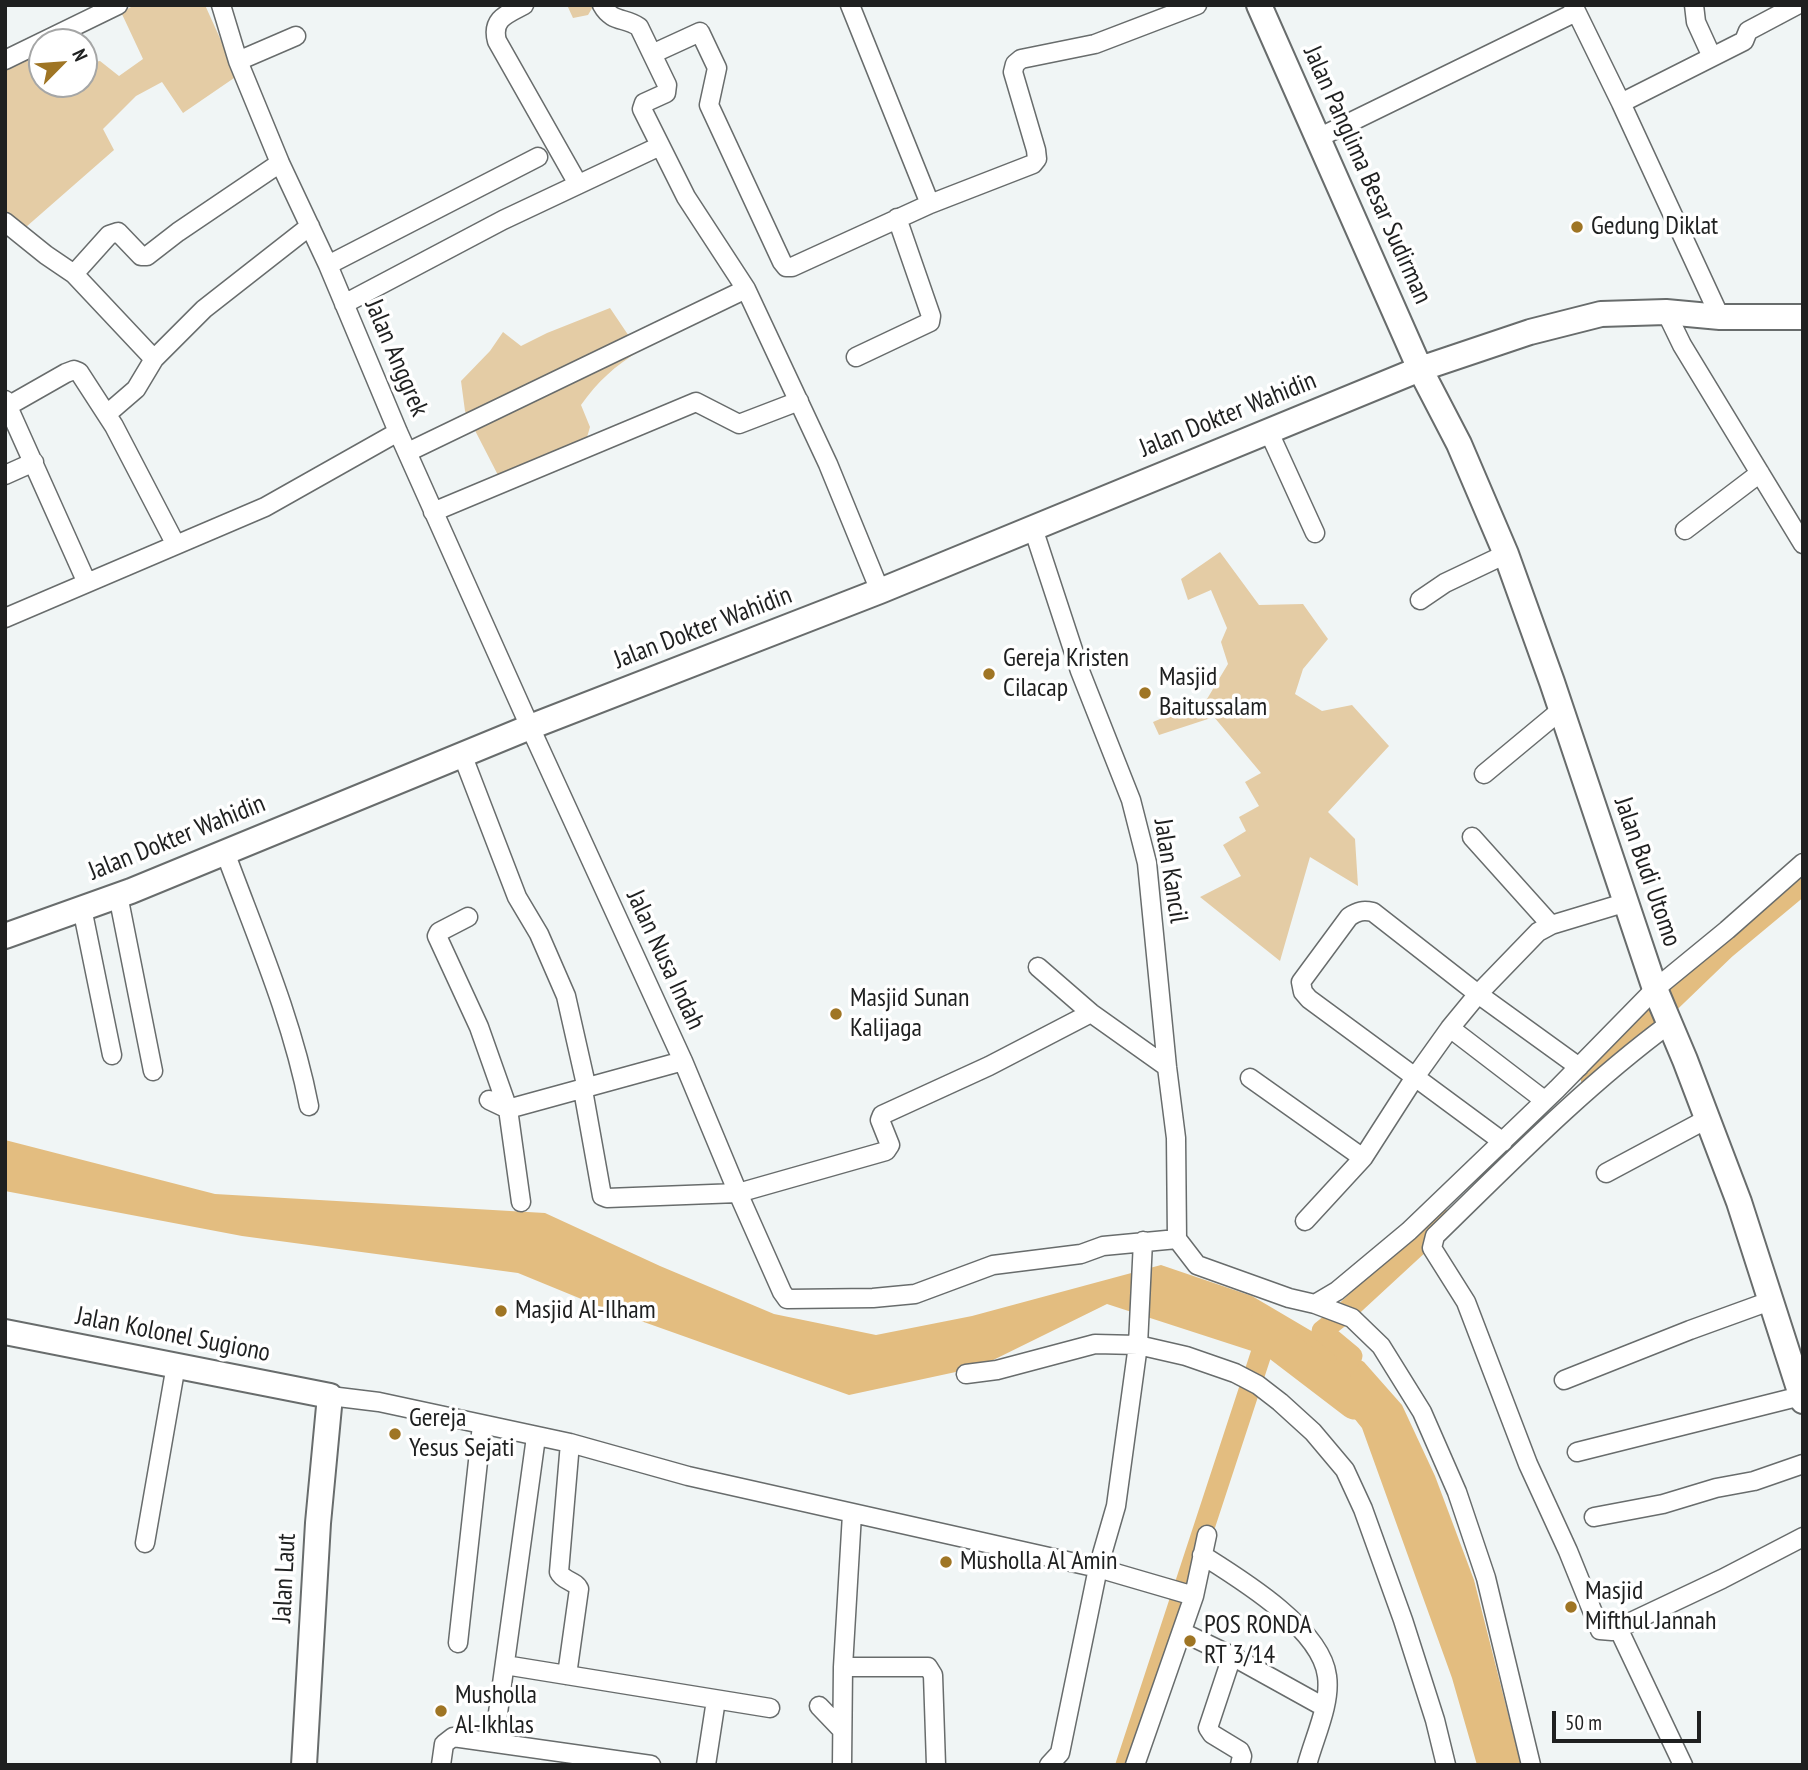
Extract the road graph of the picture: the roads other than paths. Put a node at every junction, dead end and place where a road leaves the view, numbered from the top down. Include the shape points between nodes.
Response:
1 (118, 5) edge
2 (221, 5) edge
3 (524, 5) edge
4 (602, 5) edge
5 (850, 5) edge
6 (1197, 5) edge
7 (1259, 5) edge
8 (1694, 5) edge
9 (1797, 5) edge
10 (1574, 8) edge
11 (296, 36) dead end
12 (652, 54) junction
13 (1712, 57) junction
14 (5, 60) edge
15 (238, 61) junction
16 (1621, 103) junction
17 (1318, 138) junction
18 (660, 146) junction
19 (538, 157) dead end
20 (280, 163) junction
21 (578, 184) junction
22 (930, 204) junction
23 (897, 218) junction
24 (5, 222) edge
25 (310, 226) junction
26 (328, 265) junction
27 (74, 274) junction
28 (746, 289) junction
29 (345, 304) junction
30 (1666, 313) junction
31 (1720, 317) junction
32 (1803, 317) edge
33 (856, 357) dead end
34 (154, 359) junction
35 (1420, 369) junction
36 (799, 401) junction
37 (7, 403) edge
38 (107, 414) junction
39 (1268, 430) junction
40 (398, 432) junction
41 (408, 452) junction
42 (34, 462) junction
43 (1760, 473) junction
44 (5, 475) edge
45 (433, 512) junction
46 (1033, 528) junction
47 (1685, 530) dead end
48 (1315, 533) dead end
49 (1803, 544) edge
50 (176, 545) junction
51 (1506, 554) junction
52 (87, 583) junction
53 (880, 591) junction
54 (1420, 600) dead end
55 (5, 618) edge
56 (1561, 710) junction
57 (530, 727) junction
58 (463, 754) junction
59 (1484, 774) dead end
60 (1472, 837) dead end
61 (225, 852) junction
62 (1803, 863) edge
63 (118, 895) junction
64 (1624, 903) junction
65 (82, 908) junction
66 (468, 917) dead end
67 (1551, 925) junction
68 (5, 936) edge
69 (1038, 967) dead end
70 (1478, 994) junction
71 (1662, 1006) junction
72 (1091, 1013) junction
73 (1450, 1028) junction
74 (112, 1055) dead end
75 (683, 1061) junction
76 (1167, 1067) junction
77 (1579, 1067) junction
78 (153, 1071) dead end
79 (1415, 1077) junction
80 (1250, 1078) dead end
81 (585, 1089) junction
82 (489, 1100) dead end
83 (1544, 1100) junction
84 (309, 1106) dead end
85 (508, 1109) junction
86 (1707, 1119) junction
87 (1503, 1142) junction
88 (1363, 1158) junction
89 (1606, 1173) dead end
90 (738, 1194) junction
91 (522, 1202) dead end
92 (1305, 1221) dead end
93 (1177, 1239) junction
94 (1143, 1241) junction
95 (1770, 1301) junction
96 (1322, 1306) junction
97 (5, 1332) edge
98 (1138, 1339) junction
99 (176, 1365) junction
100 (966, 1374) dead end
101 (1564, 1380) dead end
102 (330, 1396) junction
103 (1802, 1398) edge
104 (482, 1425) junction
105 (536, 1437) junction
106 (570, 1443) junction
107 (1577, 1452) dead end
108 (1803, 1464) edge
109 (852, 1514) junction
110 (1594, 1517) dead end
111 (1207, 1535) dead end
112 (1803, 1537) edge
113 (145, 1543) dead end
114 (1202, 1555) junction
115 (1098, 1568) junction
116 (1192, 1595) junction
117 (1618, 1628) junction
118 (1182, 1632) junction
119 (458, 1643) dead end
120 (1232, 1656) junction
121 (505, 1665) junction
122 (843, 1667) junction
123 (567, 1675) junction
124 (716, 1700) junction
125 (820, 1706) dead end
126 (1324, 1707) junction
127 (770, 1708) dead end
128 (842, 1730) junction
129 (494, 1742) junction
130 (304, 1765) edge
131 (441, 1765) edge
132 (651, 1765) edge
133 (706, 1765) edge
134 (842, 1765) edge
135 (936, 1765) edge
136 (1049, 1765) edge
137 (1135, 1765) edge
138 (1240, 1765) edge
139 (1307, 1765) edge
140 (1446, 1765) edge
141 (1531, 1765) edge
142 (1683, 1765) edge

1 - 14 street
2 - 15 street, Jalan Anggrek
3 - 21 street via 497,23 497,41
4 - 12 street via 612,17 639,27
5 - 22 street
6 - 22 street via 1095,44 1021,59 1013,72 1037,159
7 - 17 street, Jalan Panglima Besar Sudirman
8 - 13 street via 1696,22
9 - 13 street
10 - 16 street
10 - 17 street
11 - 15 street
12 - 18 street via 668,89 644,103 642,109
12 - 23 street via 700,32 717,68 709,105 786,267
13 - 16 street
15 - 20 street, Jalan Anggrek
16 - 31 street
17 - 35 street, Jalan Panglima Besar Sudirman
18 - 21 street
18 - 28 street via 686,197
19 - 26 street
20 - 25 street, Jalan Anggrek
20 - 27 street via 147,256 141,256 118,232 113,233
21 - 29 street
22 - 23 street
23 - 33 street via 930,322
24 - 27 street
25 - 26 street, Jalan Anggrek
25 - 34 street via 204,309
26 - 29 street, Jalan Anggrek
27 - 34 street
28 - 36 street
28 - 41 street
29 - 40 street, Jalan Anggrek
30 - 31 street, Jalan Dokter Wahidin
30 - 35 street, Jalan Dokter Wahidin via 1575,319
30 - 43 street
31 - 32 street, Jalan Dokter Wahidin
34 - 38 street via 136,389
35 - 39 street, Jalan Dokter Wahidin
35 - 51 street, Jalan Budi Utomo via 1460,444
36 - 45 street via 739,424 694,403
36 - 53 street
37 - 38 street via 74,370
37 - 42 street
38 - 50 street
39 - 46 street, Jalan Dokter Wahidin
39 - 48 street
40 - 41 street, Jalan Anggrek
40 - 50 street via 265,507
41 - 45 street, Jalan Anggrek
42 - 44 street
42 - 52 street
43 - 47 street
43 - 49 street
45 - 57 street, Jalan Anggrek
46 - 53 street, Jalan Dokter Wahidin
46 - 76 street, Jalan Kancil via 1080,671 1138,822 1147,863
50 - 52 street
51 - 54 street
51 - 56 street, Jalan Budi Utomo
52 - 55 street
53 - 57 street, Jalan Dokter Wahidin
56 - 59 street
56 - 64 street, Jalan Budi Utomo
57 - 58 street, Jalan Dokter Wahidin
57 - 75 street, Jalan Nusa Indah
58 - 61 street, Jalan Dokter Wahidin
58 - 81 street via 517,897 540,934 566,996
60 - 67 street
61 - 63 street, Jalan Dokter Wahidin
61 - 84 street via 289,1024
62 - 71 street via 1727,930
63 - 65 street, Jalan Dokter Wahidin
63 - 78 street
64 - 67 street
64 - 71 street, Jalan Budi Utomo
65 - 68 street, Jalan Dokter Wahidin
65 - 74 street
66 - 85 street via 437,936
67 - 70 street via 1538,932
69 - 72 street
70 - 73 street
70 - 77 street
70 - 79 street via 1373,912 1357,911 1349,916 1303,977 1303,992
71 - 77 street
71 - 86 street, Jalan Budi Utomo
71 - 117 street via 1596,1081 1433,1242 1434,1253 1466,1302 1596,1625 1603,1632
72 - 76 street
72 - 90 street via 882,1115 890,1145 886,1151
73 - 79 street
73 - 83 street
75 - 81 street
75 - 90 street, Jalan Nusa Indah
76 - 93 street, Jalan Kancil via 1176,1138
77 - 83 street
79 - 87 street
79 - 88 street
80 - 88 street
81 - 85 street
81 - 90 street via 603,1197
82 - 85 street
83 - 87 street
85 - 91 street
86 - 89 street
86 - 95 street, Jalan Budi Utomo
87 - 96 street
88 - 92 street
90 - 94 street, Jalan Nusa Indah via 787,1299 915,1294 993,1265
93 - 94 street
93 - 96 street via 1197,1265
94 - 98 street
95 - 101 street
95 - 103 street, Jalan Budi Utomo
96 - 141 street via 1352,1318 1381,1346 1422,1412 1457,1492 1486,1578
97 - 99 street, Jalan Kolonel Sugiono
98 - 100 street via 1095,1344
98 - 115 street via 1116,1506
98 - 140 street via 1258,1385 1313,1432 1345,1471 1373,1533
99 - 102 street, Jalan Kolonel Sugiono
99 - 113 street
102 - 104 street
102 - 130 street, Jalan Laut
103 - 107 street
104 - 105 street
104 - 119 street
105 - 106 street
105 - 121 street
106 - 109 street
106 - 123 street via 559,1572 579,1589
108 - 110 street via 1754,1481
109 - 115 street
109 - 122 street
111 - 114 street
112 - 117 street
114 - 116 street
114 - 126 street via 1277,1607 1312,1644 1327,1676
115 - 116 street
115 - 136 street via 1060,1753
116 - 118 street
117 - 142 street
118 - 120 street
118 - 137 street
120 - 126 street
120 - 138 street via 1208,1728 1240,1751
121 - 123 street
121 - 129 street
122 - 128 street
122 - 135 street via 928,1667 933,1675
123 - 124 street
124 - 127 street
124 - 133 street
125 - 128 street
126 - 139 street
128 - 134 street
129 - 131 street via 450,1738 444,1744
129 - 132 street

